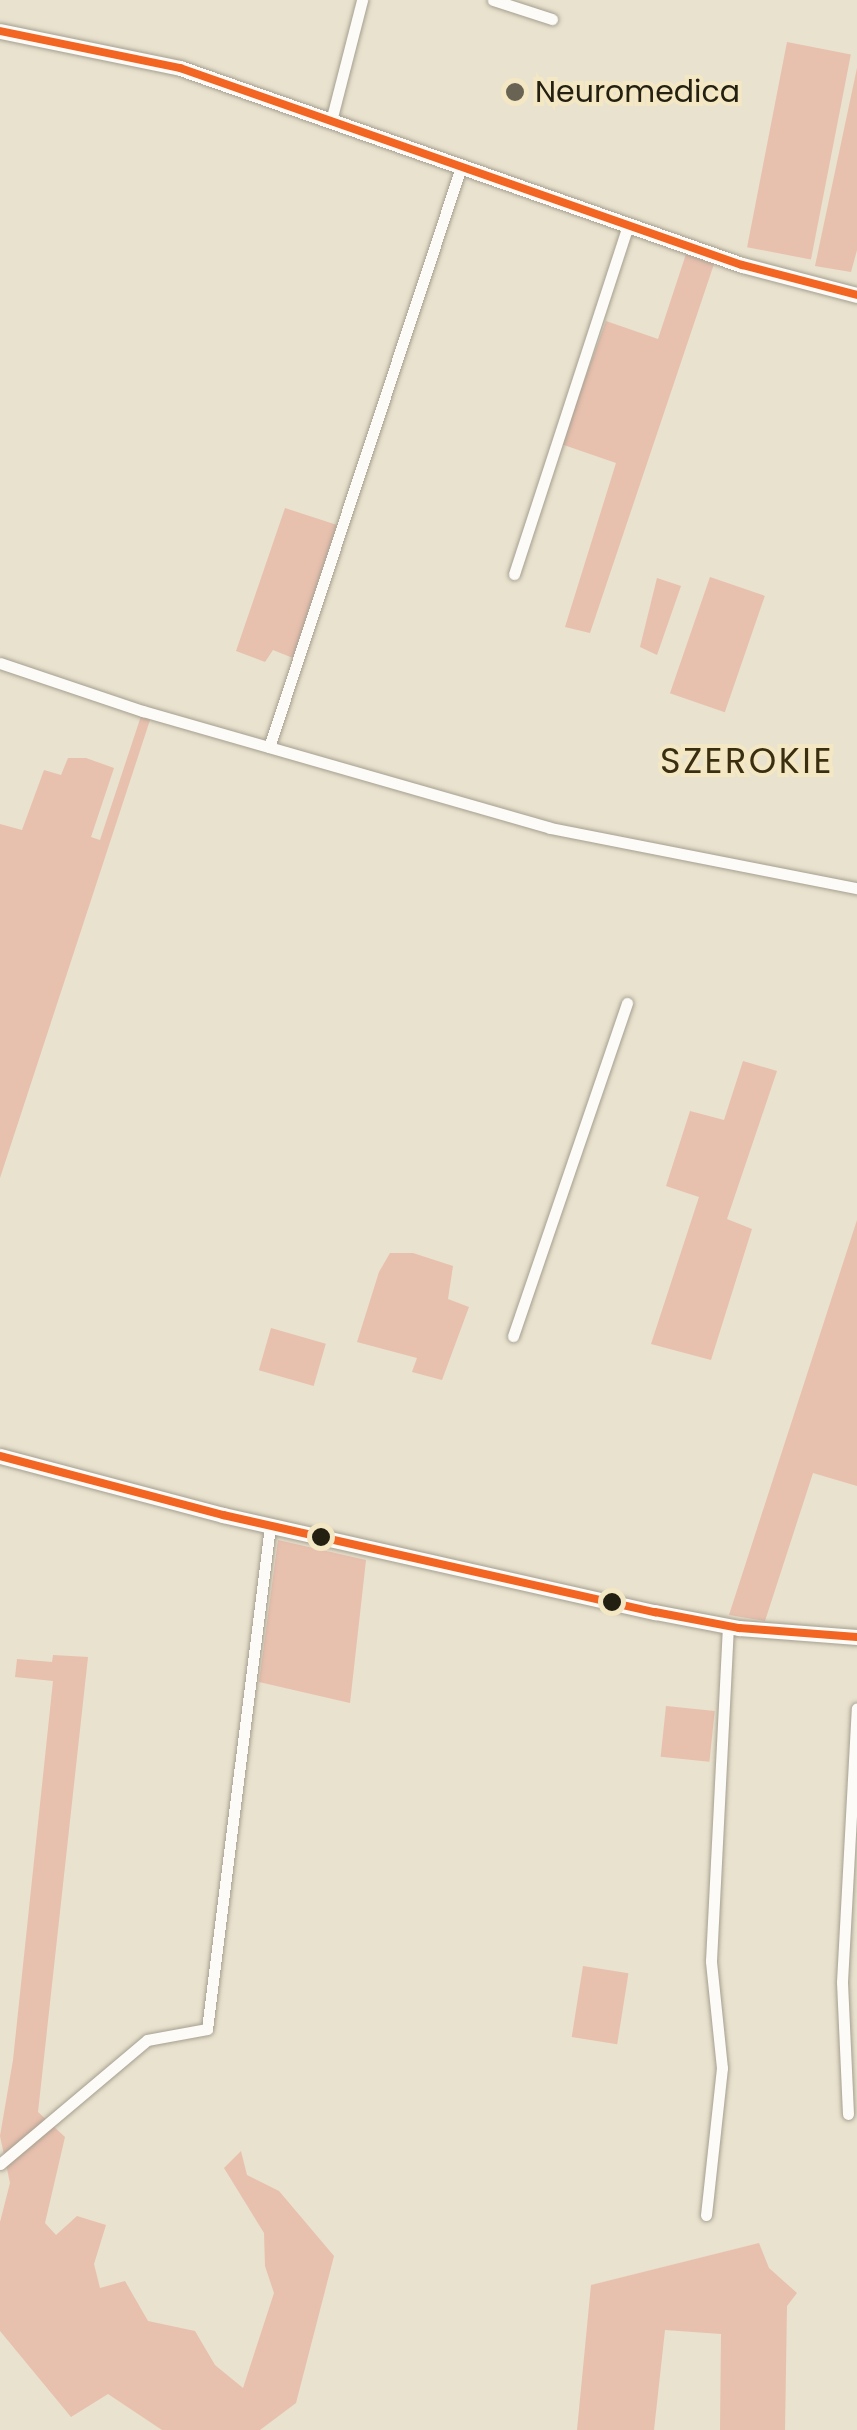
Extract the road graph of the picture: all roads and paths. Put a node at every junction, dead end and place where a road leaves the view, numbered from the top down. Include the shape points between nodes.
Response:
1 (362, 0) edge
2 (493, 0) edge
3 (552, 19) dead end
4 (0, 31) edge
5 (331, 121) junction
6 (461, 166) junction
7 (628, 225) junction
8 (857, 295) edge
9 (514, 574) dead end
10 (0, 663) edge
11 (269, 747) junction
12 (857, 888) edge
13 (627, 1003) dead end
14 (513, 1336) dead end
15 (0, 1456) edge
16 (270, 1526) junction
17 (728, 1626) junction
18 (857, 1637) edge
19 (857, 1708) edge
20 (848, 2114) dead end
21 (0, 2164) edge
22 (706, 2215) dead end

1 - 5 street
2 - 3 street
4 - 5 main road via 157,62
5 - 6 main road
6 - 7 main road
6 - 11 street
7 - 8 main road via 768,274
7 - 9 street
10 - 11 street
11 - 12 street via 550,828
13 - 14 street
15 - 16 main road
16 - 17 main road
16 - 21 street via 208,2026 202,2033 147,2040
17 - 18 main road
17 - 22 street via 710,1961 722,2068
19 - 20 street via 842,1982

